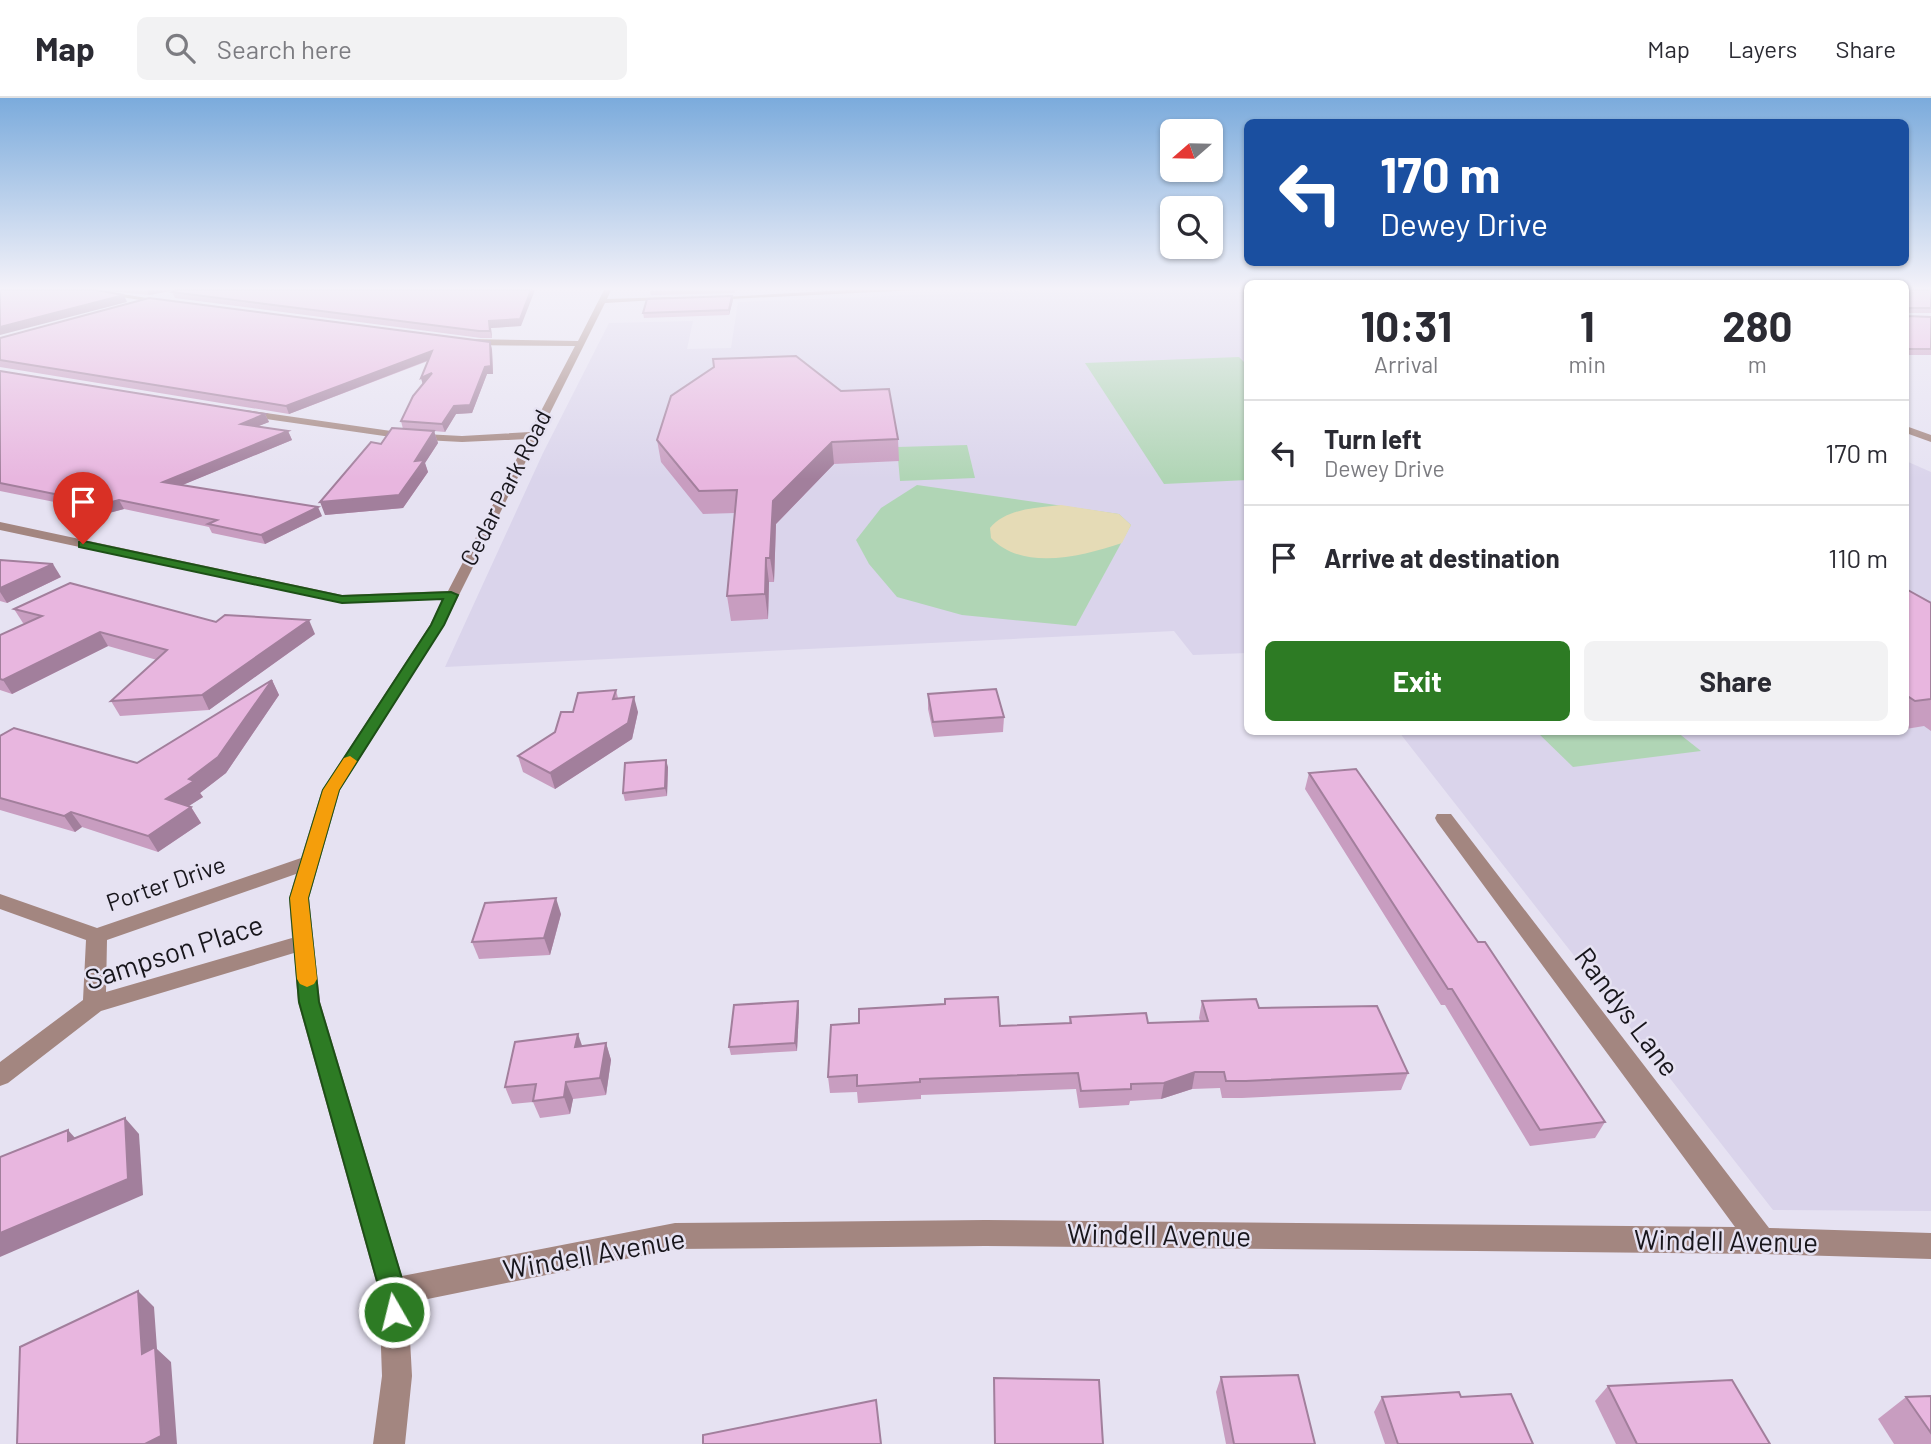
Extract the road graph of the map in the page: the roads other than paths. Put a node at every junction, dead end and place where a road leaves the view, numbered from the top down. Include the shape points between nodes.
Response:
1 (574, 353) edge
2 (232, 410) edge
3 (1909, 430) edge
4 (534, 435) junction
5 (1931, 439) edge
6 (0, 526) edge
7 (451, 595) junction
8 (1444, 818) dead end
9 (310, 862) junction
10 (0, 901) edge
11 (97, 936) junction
12 (304, 942) junction
13 (94, 1004) junction
14 (0, 1076) edge
15 (1762, 1241) junction
16 (1931, 1246) edge
17 (393, 1292) junction
18 (389, 1444) edge

1 - 4 street, Cedar Park Road
2 - 4 street via 405,436
3 - 5 street
4 - 7 street, Cedar Park Road
6 - 7 street via 342,600
7 - 9 street, Cedar Park Road via 437,625 331,790
8 - 15 street, Randys Lane
9 - 11 street, Porter Drive
9 - 12 street, Cedar Park Road via 299,898
10 - 11 street, Porter Drive
11 - 13 street
12 - 13 street, Sampson Place
12 - 17 street, Cedar Park Road via 309,1002
13 - 14 street, Sampson Place
15 - 16 street, Windell Avenue
15 - 17 street, Windell Avenue via 985,1233 675,1236
17 - 18 street, Cedar Park Road via 397,1376

